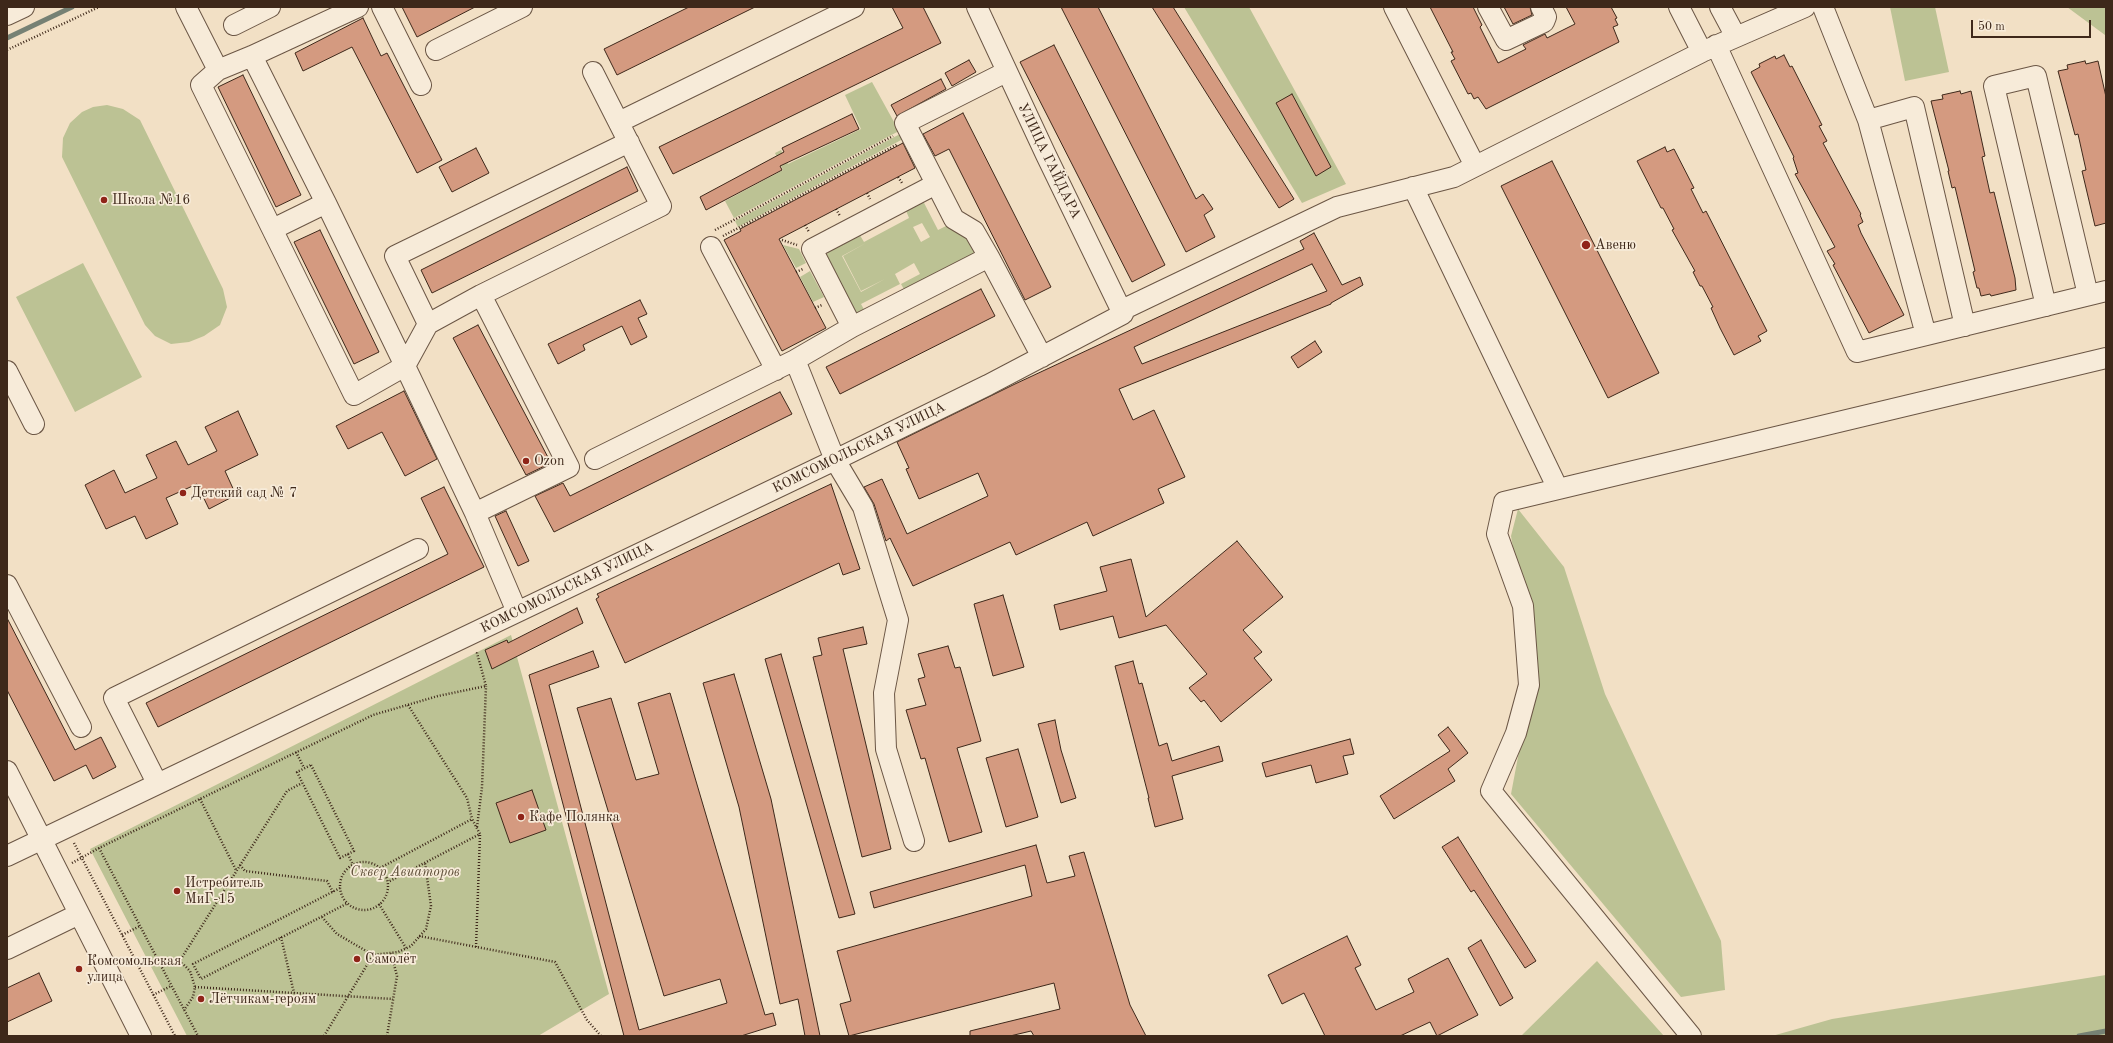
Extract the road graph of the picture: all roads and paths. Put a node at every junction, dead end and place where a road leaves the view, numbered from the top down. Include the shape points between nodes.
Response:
1 (24, 7) edge
2 (99, 7) edge
3 (186, 7) edge
4 (270, 7) edge
5 (358, 7) edge
6 (382, 7) edge
7 (522, 7) edge
8 (854, 7) edge
9 (977, 7) edge
10 (1394, 7) edge
11 (1488, 7) edge
12 (1541, 7) edge
13 (1679, 7) edge
14 (1720, 7) edge
15 (1805, 7) edge
16 (1823, 7) edge
17 (7, 15) edge
18 (234, 25) dead end
19 (1736, 37) junction
20 (1709, 49) junction
21 (7, 50) edge
22 (436, 50) dead end
23 (252, 56) junction
24 (218, 70) junction
25 (594, 72) dead end
26 (1006, 72) junction
27 (421, 85) dead end
28 (1868, 120) junction
29 (619, 122) junction
30 (910, 132) junction
31 (629, 142) junction
32 (1475, 166) junction
33 (936, 184) junction
34 (1413, 187) junction
35 (326, 203) junction
36 (273, 229) junction
37 (713, 239) junction
38 (988, 257) junction
39 (2097, 293) edge
40 (481, 295) junction
41 (2046, 306) junction
42 (1122, 312) junction
43 (428, 324) junction
44 (1965, 326) junction
45 (852, 327) junction
46 (1926, 335) junction
47 (1042, 357) junction
48 (2106, 358) edge
49 (795, 360) junction
50 (405, 366) junction
51 (776, 370) junction
52 (7, 371) edge
53 (34, 424) dead end
54 (595, 459) dead end
55 (835, 460) junction
56 (1558, 489) junction
57 (474, 513) junction
58 (418, 549) dead end
59 (7, 585) edge
60 (517, 612) junction
61 (492, 624) junction
62 (486, 686) junction
63 (408, 705) junction
64 (81, 727) dead end
65 (296, 752) junction
66 (304, 768) junction
67 (7, 771) edge
68 (157, 783) junction
69 (302, 783) junction
70 (200, 799) junction
71 (472, 820) junction
72 (66, 827) junction
73 (476, 827) junction
74 (480, 834) junction
75 (42, 839) junction
76 (914, 841) dead end
77 (99, 848) junction
78 (348, 854) junction
79 (7, 856) edge
80 (82, 858) junction
81 (425, 863) junction
82 (240, 865) junction
83 (353, 865) junction
84 (380, 868) junction
85 (58, 870) junction
86 (237, 871) junction
87 (388, 882) junction
88 (340, 888) junction
89 (333, 892) junction
90 (348, 903) junction
91 (379, 904) junction
92 (79, 914) junction
93 (322, 917) junction
94 (140, 926) junction
95 (122, 935) junction
96 (420, 936) junction
97 (281, 938) junction
98 (476, 947) junction
99 (406, 948) junction
100 (7, 949) edge
101 (391, 953) junction
102 (373, 955) junction
103 (158, 960) junction
104 (179, 962) junction
105 (198, 973) junction
106 (192, 976) junction
107 (172, 986) junction
108 (196, 987) junction
109 (294, 994) junction
110 (154, 995) junction
111 (348, 997) junction
112 (393, 999) junction
113 (184, 1010) junction
114 (141, 1036) edge
115 (175, 1036) edge
116 (198, 1036) edge
117 (324, 1036) edge
118 (386, 1036) edge
119 (601, 1036) edge
120 (1691, 1036) edge

1 - 17 street
2 - 21 path
3 - 24 street
4 - 18 street
5 - 23 street
6 - 27 street
7 - 22 street
8 - 29 street
9 - 26 street, УЛИЦА ГАЙДАРА
10 - 32 street
11 - 12 street via 1506,40 1544,22 1546,17
13 - 20 street
14 - 19 street
15 - 19 street, КОМСОМОЛЬСКАЯ УЛИЦА
16 - 28 street
19 - 20 street, КОМСОМОЛЬСКАЯ УЛИЦА
20 - 32 street, КОМСОМОЛЬСКАЯ УЛИЦА
20 - 46 street via 1858,352
23 - 24 street
23 - 35 street
24 - 36 street via 201,85
25 - 29 street
26 - 30 street via 905,123
26 - 42 street, УЛИЦА ГАЙДАРА
28 - 44 street via 1914,107
28 - 46 street
29 - 31 street
30 - 33 street
30 - 37 path
30 - 37 path
31 - 40 street via 660,206
31 - 43 street via 395,256
32 - 34 street, КОМСОМОЛЬСКАЯ УЛИЦА via 1454,177
33 - 38 street via 954,219 974,231
33 - 45 street via 812,249
34 - 42 street, КОМСОМОЛЬСКАЯ УЛИЦА via 1337,207
34 - 56 street
35 - 36 street
35 - 50 street
36 - 50 street via 354,395
37 - 51 street
38 - 45 street
38 - 47 street
39 - 41 street
39 - 41 street via 2036,76 1994,86
40 - 43 street
40 - 57 street via 568,468
41 - 44 street
42 - 47 street, КОМСОМОЛЬСКАЯ УЛИЦА
43 - 50 street
44 - 46 street
45 - 49 street
47 - 55 street, КОМСОМОЛЬСКАЯ УЛИЦА
48 - 56 street
49 - 51 street
49 - 55 street
50 - 57 street
51 - 54 street
52 - 53 street
55 - 60 street, КОМСОМОЛЬСКАЯ УЛИЦА
55 - 76 street via 863,507 898,620 884,693 886,748
56 - 120 street via 1504,502 1497,534 1523,606 1529,685 1516,733 1491,791
57 - 60 street
58 - 68 street via 114,698
59 - 64 street
60 - 61 street, КОМСОМОЛЬСКАЯ УЛИЦА
61 - 62 path via 477,653
61 - 68 street, КОМСОМОЛЬСКАЯ УЛИЦА
62 - 63 path
62 - 73 path via 482,787
63 - 65 path via 373,715
63 - 71 path via 467,798
65 - 66 path
65 - 70 path
66 - 69 path via 297,772
66 - 78 path via 311,765 354,851
67 - 75 street
68 - 72 street, КОМСОМОЛЬСКАЯ УЛИЦА
69 - 78 path via 340,858
69 - 82 path via 287,791
70 - 77 path
70 - 86 path
71 - 73 path
71 - 84 path
72 - 75 street, КОМСОМОЛЬСКАЯ УЛИЦА
72 - 80 path
73 - 74 path
74 - 81 path
74 - 98 path
75 - 79 street, КОМСОМОЛЬСКАЯ УЛИЦА
75 - 85 street
77 - 80 path
77 - 94 path
78 - 83 path
80 - 85 path
80 - 95 path
81 - 87 path
81 - 96 path via 431,906 426,930
82 - 86 path
82 - 89 path via 245,870 327,881
83 - 84 path via 367,862
83 - 88 path via 346,870
84 - 87 path
85 - 92 street
86 - 104 path
87 - 91 path via 386,894
88 - 89 path
88 - 90 path
89 - 105 path via 193,964
90 - 91 path via 363,910
90 - 93 path
91 - 99 path
92 - 100 street
92 - 114 street
93 - 97 path
93 - 102 path via 337,934
94 - 95 path
94 - 103 path
95 - 110 path
96 - 98 path
96 - 99 path
97 - 105 path via 201,979
97 - 109 path
98 - 119 path via 555,962 587,1020
99 - 101 path
101 - 102 path
101 - 112 path via 397,976
102 - 111 path
103 - 104 path
103 - 107 path
104 - 106 path via 184,964
105 - 106 path
106 - 108 path
107 - 110 path
107 - 113 path
108 - 109 path
108 - 113 path
109 - 111 path
110 - 115 path
111 - 112 path
111 - 117 path
112 - 118 path
113 - 116 path

